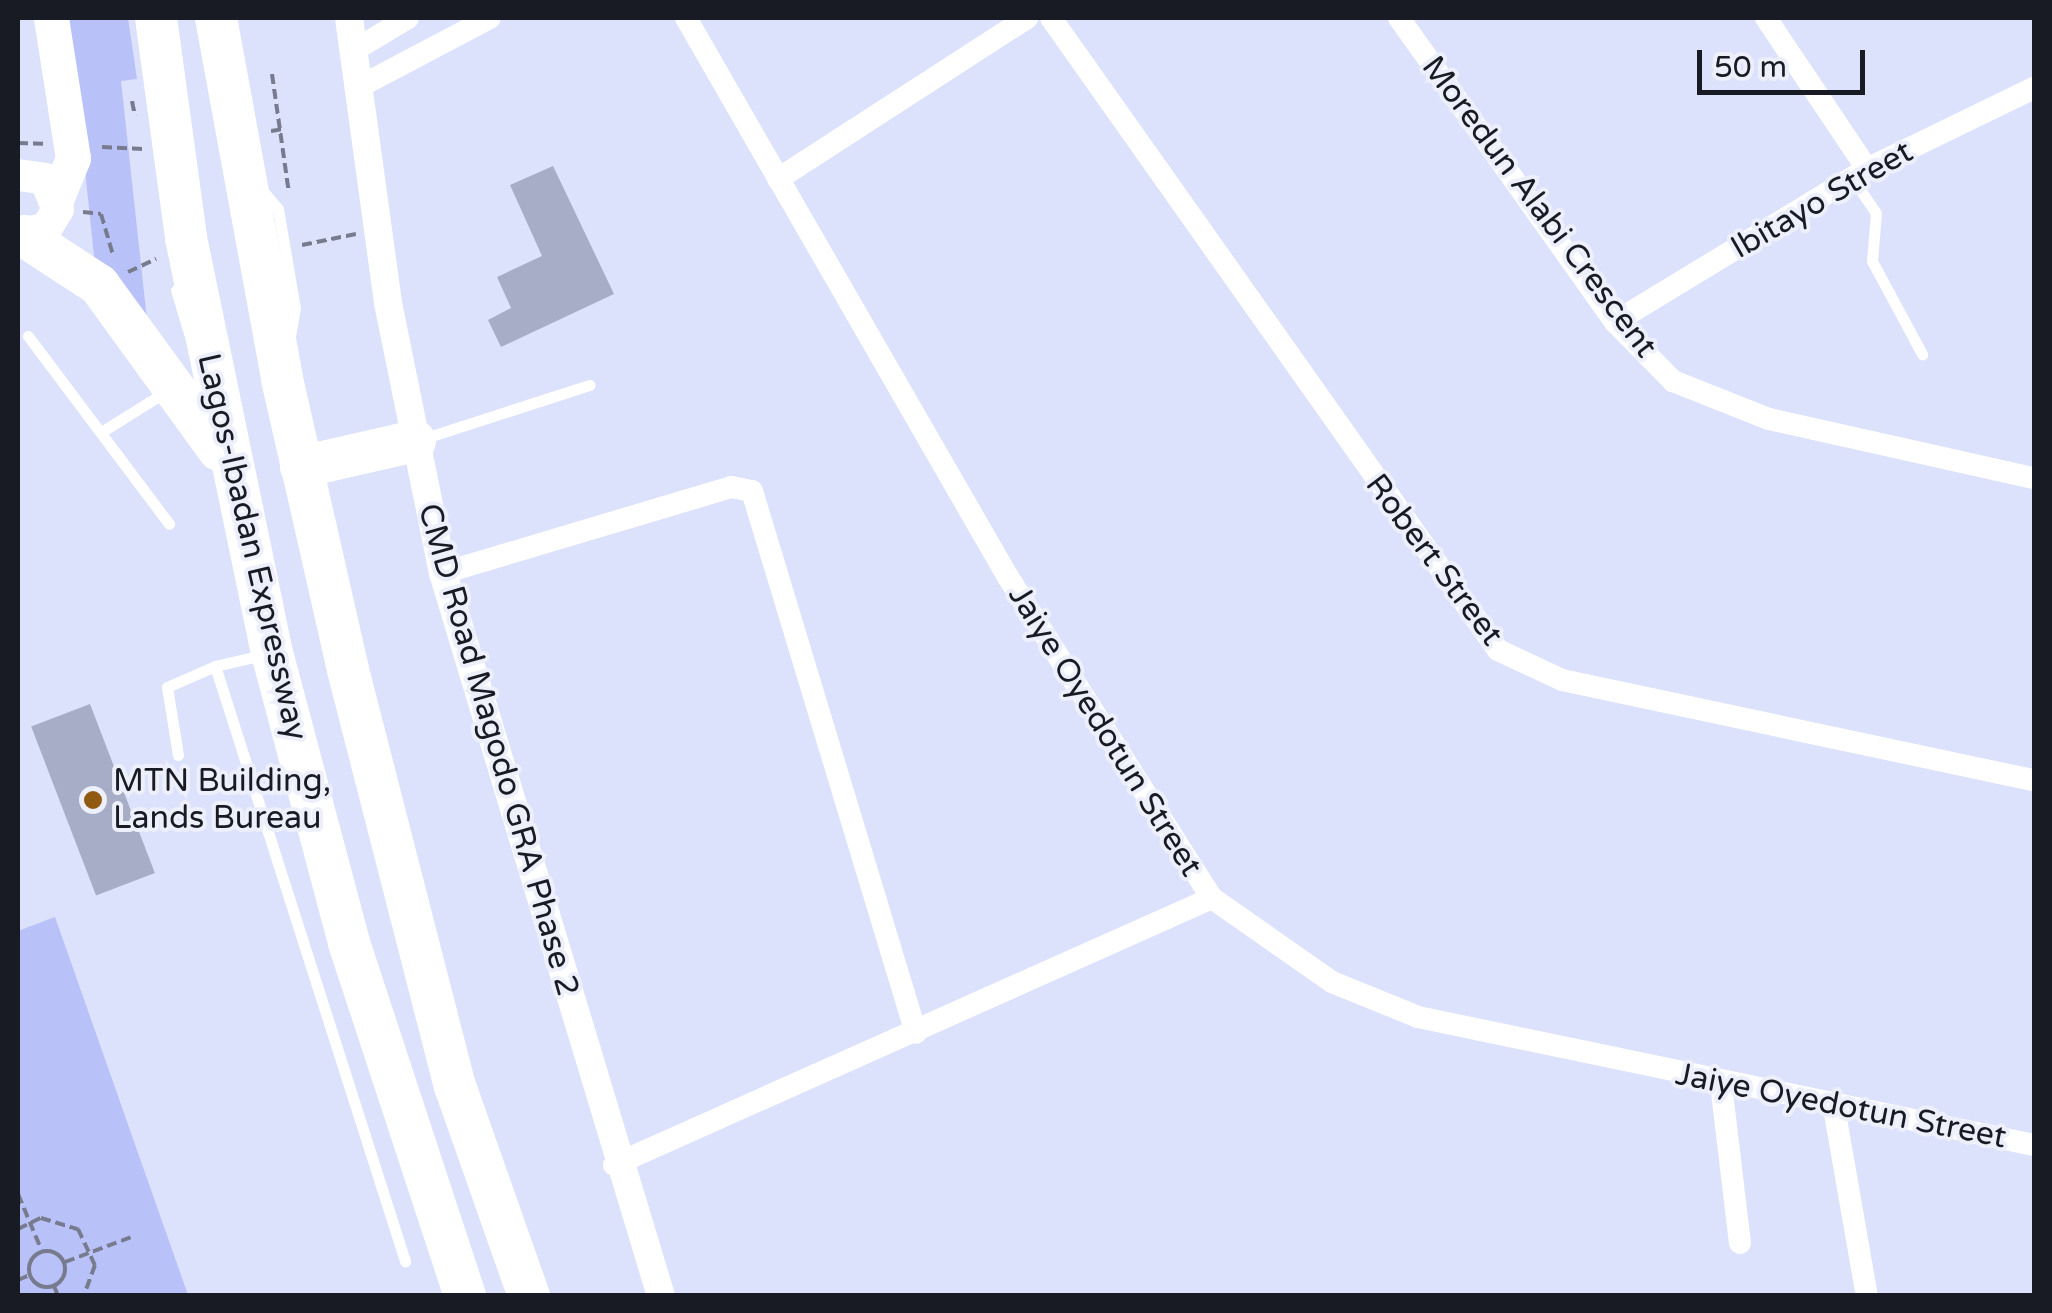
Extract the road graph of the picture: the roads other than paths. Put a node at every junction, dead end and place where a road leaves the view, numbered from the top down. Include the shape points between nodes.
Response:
1 (51, 18) edge
2 (156, 18) edge
3 (216, 18) edge
4 (349, 18) edge
5 (408, 18) edge
6 (490, 18) edge
7 (686, 18) edge
8 (1027, 18) edge
9 (1051, 18) edge
10 (1400, 18) edge
11 (1766, 18) edge
12 (353, 51) junction
13 (357, 88) junction
14 (2034, 88) edge
15 (1859, 174) junction
16 (18, 175) edge
17 (778, 180) junction
18 (57, 203) junction
19 (21, 235) edge
20 (1616, 322) junction
21 (28, 336) dead end
22 (1922, 354) dead end
23 (193, 374) junction
24 (590, 385) dead end
25 (106, 429) junction
26 (414, 442) junction
27 (301, 467) junction
28 (2034, 478) edge
29 (169, 524) dead end
30 (443, 574) junction
31 (272, 654) junction
32 (215, 666) junction
33 (178, 755) dead end
34 (2034, 780) edge
35 (1212, 898) junction
36 (916, 1033) junction
37 (1721, 1084) junction
38 (1833, 1102) junction
39 (2034, 1145) edge
40 (614, 1164) junction
41 (1740, 1243) dead end
42 (405, 1261) dead end
43 (465, 1296) edge
44 (529, 1296) edge
45 (660, 1296) edge
46 (1867, 1296) edge

1 - 18 main road via 73,158
2 - 23 highway, Lagos-Ibadan Expressway via 169,233
3 - 27 highway, Lagos-Ibadan Expressway
4 - 12 street, CMD Road Magodo GRA Phase 2
5 - 12 street
6 - 13 street
7 - 17 street, Jaiye Oyedotun Street
8 - 17 street
9 - 34 street, Robert Street via 1498,650 1562,680
10 - 20 street, Moredun Alabi Crescent
11 - 15 street
12 - 13 street, CMD Road Magodo GRA Phase 2
13 - 26 street, CMD Road Magodo GRA Phase 2
14 - 15 street, Ibitayo Street
15 - 20 street, Ibitayo Street
15 - 22 lane via 1876,213 1872,261
16 - 18 main road via 45,179
17 - 35 street, Jaiye Oyedotun Street via 1008,577
18 - 19 main road via 46,229
19 - 23 highway via 98,284
20 - 28 street, Moredun Alabi Crescent via 1674,380 1713,400
21 - 25 lane
23 - 25 lane
23 - 31 highway, Lagos-Ibadan Expressway via 239,488
24 - 26 lane
25 - 29 lane
26 - 27 highway
26 - 30 street, CMD Road Magodo GRA Phase 2
27 - 44 highway, Lagos-Ibadan Expressway via 455,1086
30 - 36 street via 731,487 752,491
30 - 40 street, CMD Road Magodo GRA Phase 2
31 - 32 lane
31 - 43 highway, Lagos-Ibadan Expressway via 349,944
32 - 33 lane via 167,687
32 - 42 lane
35 - 36 street
35 - 37 street, Jaiye Oyedotun Street via 1332,982 1418,1017
36 - 40 street
37 - 38 street, Jaiye Oyedotun Street
37 - 41 street
38 - 39 street, Jaiye Oyedotun Street
38 - 46 street
40 - 45 street, CMD Road Magodo GRA Phase 2

